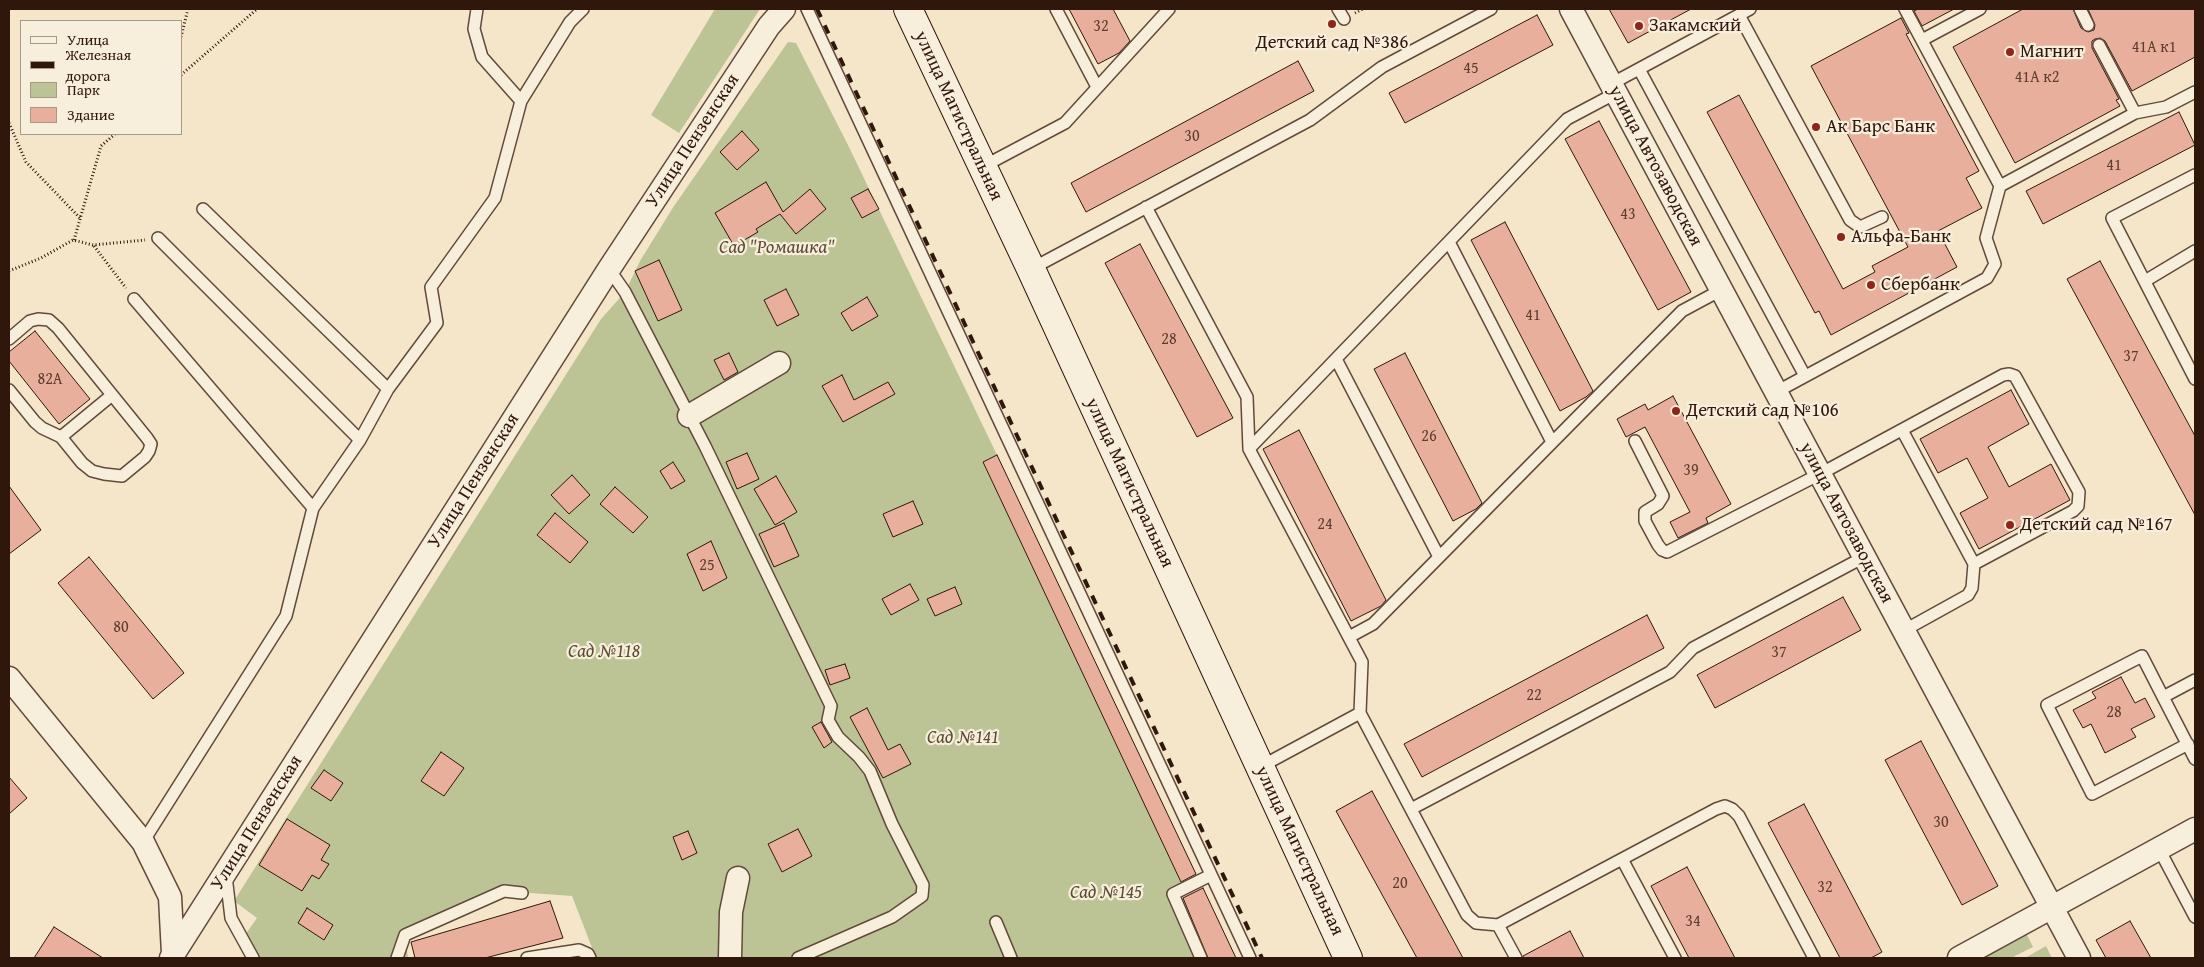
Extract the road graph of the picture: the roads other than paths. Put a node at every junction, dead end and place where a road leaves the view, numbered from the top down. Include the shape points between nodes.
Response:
1 (477, 9) edge
2 (583, 9) edge
3 (784, 9) edge
4 (807, 9) edge
5 (908, 9) edge
6 (1056, 9) edge
7 (1169, 9) edge
8 (1491, 9) edge
9 (1571, 9) edge
10 (1750, 9) edge
11 (1905, 9) edge
12 (1980, 9) edge
13 (2080, 9) edge
14 (1739, 15) junction
15 (2088, 26) dead end
16 (1922, 40) junction
17 (2099, 45) dead end
18 (1639, 68) junction
19 (1097, 88) junction
20 (1614, 88) junction
21 (2195, 92) edge
22 (520, 101) junction
23 (2136, 113) junction
24 (982, 167) junction
25 (2195, 175) edge
26 (2000, 186) junction
27 (1146, 207) junction
28 (203, 210) dead end
29 (1882, 217) dead end
30 (158, 238) road end
31 (1449, 242) junction
32 (2195, 251) edge
33 (609, 269) junction
34 (1031, 269) junction
35 (2145, 281) junction
36 (1721, 290) junction
37 (134, 299) road end
38 (9, 339) edge
39 (1336, 359) junction
40 (779, 363) dead end
41 (1804, 376) junction
42 (2195, 379) edge
43 (388, 389) junction
44 (9, 390) edge
45 (1776, 392) junction
46 (112, 395) junction
47 (689, 416) junction
48 (1902, 430) junction
49 (61, 437) junction
50 (360, 440) junction
51 (1635, 441) dead end
52 (1552, 442) junction
53 (1250, 449) junction
54 (1820, 474) junction
55 (313, 508) junction
56 (1864, 557) junction
57 (1439, 558) junction
58 (1974, 564) junction
59 (1903, 631) junction
60 (1349, 637) junction
61 (9, 678) edge
62 (2195, 680) edge
63 (2163, 697) junction
64 (1360, 713) junction
65 (2188, 744) junction
66 (2195, 759) edge
67 (1260, 767) junction
68 (1411, 809) junction
69 (2195, 829) edge
70 (142, 842) junction
71 (2158, 849) junction
72 (1622, 859) junction
73 (225, 874) junction
74 (1211, 875) junction
75 (738, 878) dead end
76 (522, 893) dead end
77 (2051, 907) junction
78 (2195, 917) edge
79 (996, 922) dead end
80 (1498, 925) junction
81 (172, 956) edge
82 (253, 958) edge
83 (396, 958) edge
84 (534, 958) edge
85 (590, 958) edge
86 (730, 958) edge
87 (798, 958) edge
88 (1011, 958) edge
89 (1201, 958) edge
90 (1250, 958) edge
91 (1348, 958) edge
92 (1516, 958) edge
93 (1675, 958) edge
94 (1814, 958) edge
95 (1959, 958) edge
96 (2079, 958) edge

1 - 22 lane via 474,29 482,57
2 - 22 lane via 570,22
3 - 33 street, Улица Пензенская via 769,26
4 - 74 lane
5 - 24 main road, улица Магистральная
6 - 19 lane
7 - 19 lane
8 - 27 lane via 1382,66 1310,120
9 - 20 street, улица Автозаводская
10 - 14 lane
11 - 16 lane
12 - 16 lane
13 - 15 lane
14 - 18 lane
14 - 29 lane via 1850,220 1860,227
16 - 26 lane
17 - 23 lane
18 - 20 lane
18 - 41 lane
19 - 24 lane via 1065,123
20 - 31 lane via 1567,119
20 - 36 street, улица Автозаводская
21 - 23 lane via 2166,107
22 - 43 lane via 495,198 431,288 437,323
23 - 26 lane
24 - 34 main road, улица Магистральная
25 - 35 lane via 2112,218
26 - 41 lane via 1986,238 1995,264 1987,278
27 - 34 lane
27 - 53 lane via 1247,397
28 - 43 lane
30 - 50 lane
31 - 39 lane
31 - 52 lane
32 - 35 lane
33 - 47 lane via 625,292
33 - 73 street, Улица Пензенская
34 - 67 main road, улица Магистральная
35 - 42 lane
36 - 45 street, улица Автозаводская
36 - 52 lane via 1682,311
37 - 55 lane
38 - 46 lane via 30,321 48,320
39 - 53 lane
39 - 57 lane
40 - 47 street
41 - 45 lane
43 - 50 lane
44 - 49 lane via 35,422
45 - 54 street, улица Автозаводская
46 - 49 lane
46 - 49 lane via 151,444 145,458 122,476 92,471
47 - 87 lane via 831,706 828,720 838,737 870,771 892,824 923,884 922,896 892,917
48 - 54 lane
48 - 58 lane
48 - 58 lane via 2002,375 2010,374 2020,381 2079,492 2078,506
50 - 55 lane
51 - 54 lane via 1662,491 1661,500 1645,512 1645,521 1658,545 1667,552
52 - 57 lane
53 - 60 lane
54 - 56 street, улица Автозаводская
55 - 70 lane via 286,616
56 - 59 street, улица Автозаводская
56 - 68 lane via 1693,648 1670,672
57 - 60 lane via 1373,624
58 - 59 lane via 1972,588 1968,595
59 - 77 street, улица Автозаводская
60 - 64 lane via 1362,662
61 - 70 street
62 - 63 lane
63 - 65 lane
63 - 65 lane via 2142,656 2047,706 2092,794
64 - 67 lane
64 - 68 lane
65 - 66 lane
67 - 91 main road, улица Магистральная
68 - 80 lane via 1471,920
69 - 71 street
70 - 81 street via 170,897
71 - 77 street
71 - 78 lane
72 - 80 lane
72 - 93 lane
72 - 94 lane via 1716,809 1724,806 1732,809
73 - 81 street, Улица Пензенская
73 - 82 lane via 231,918
74 - 89 lane via 1172,894
74 - 90 lane
75 - 86 street via 731,912
76 - 83 lane via 504,891 405,935
77 - 95 street
77 - 96 street, улица Автозаводская
79 - 88 lane
80 - 92 lane
84 - 85 lane via 579,950

